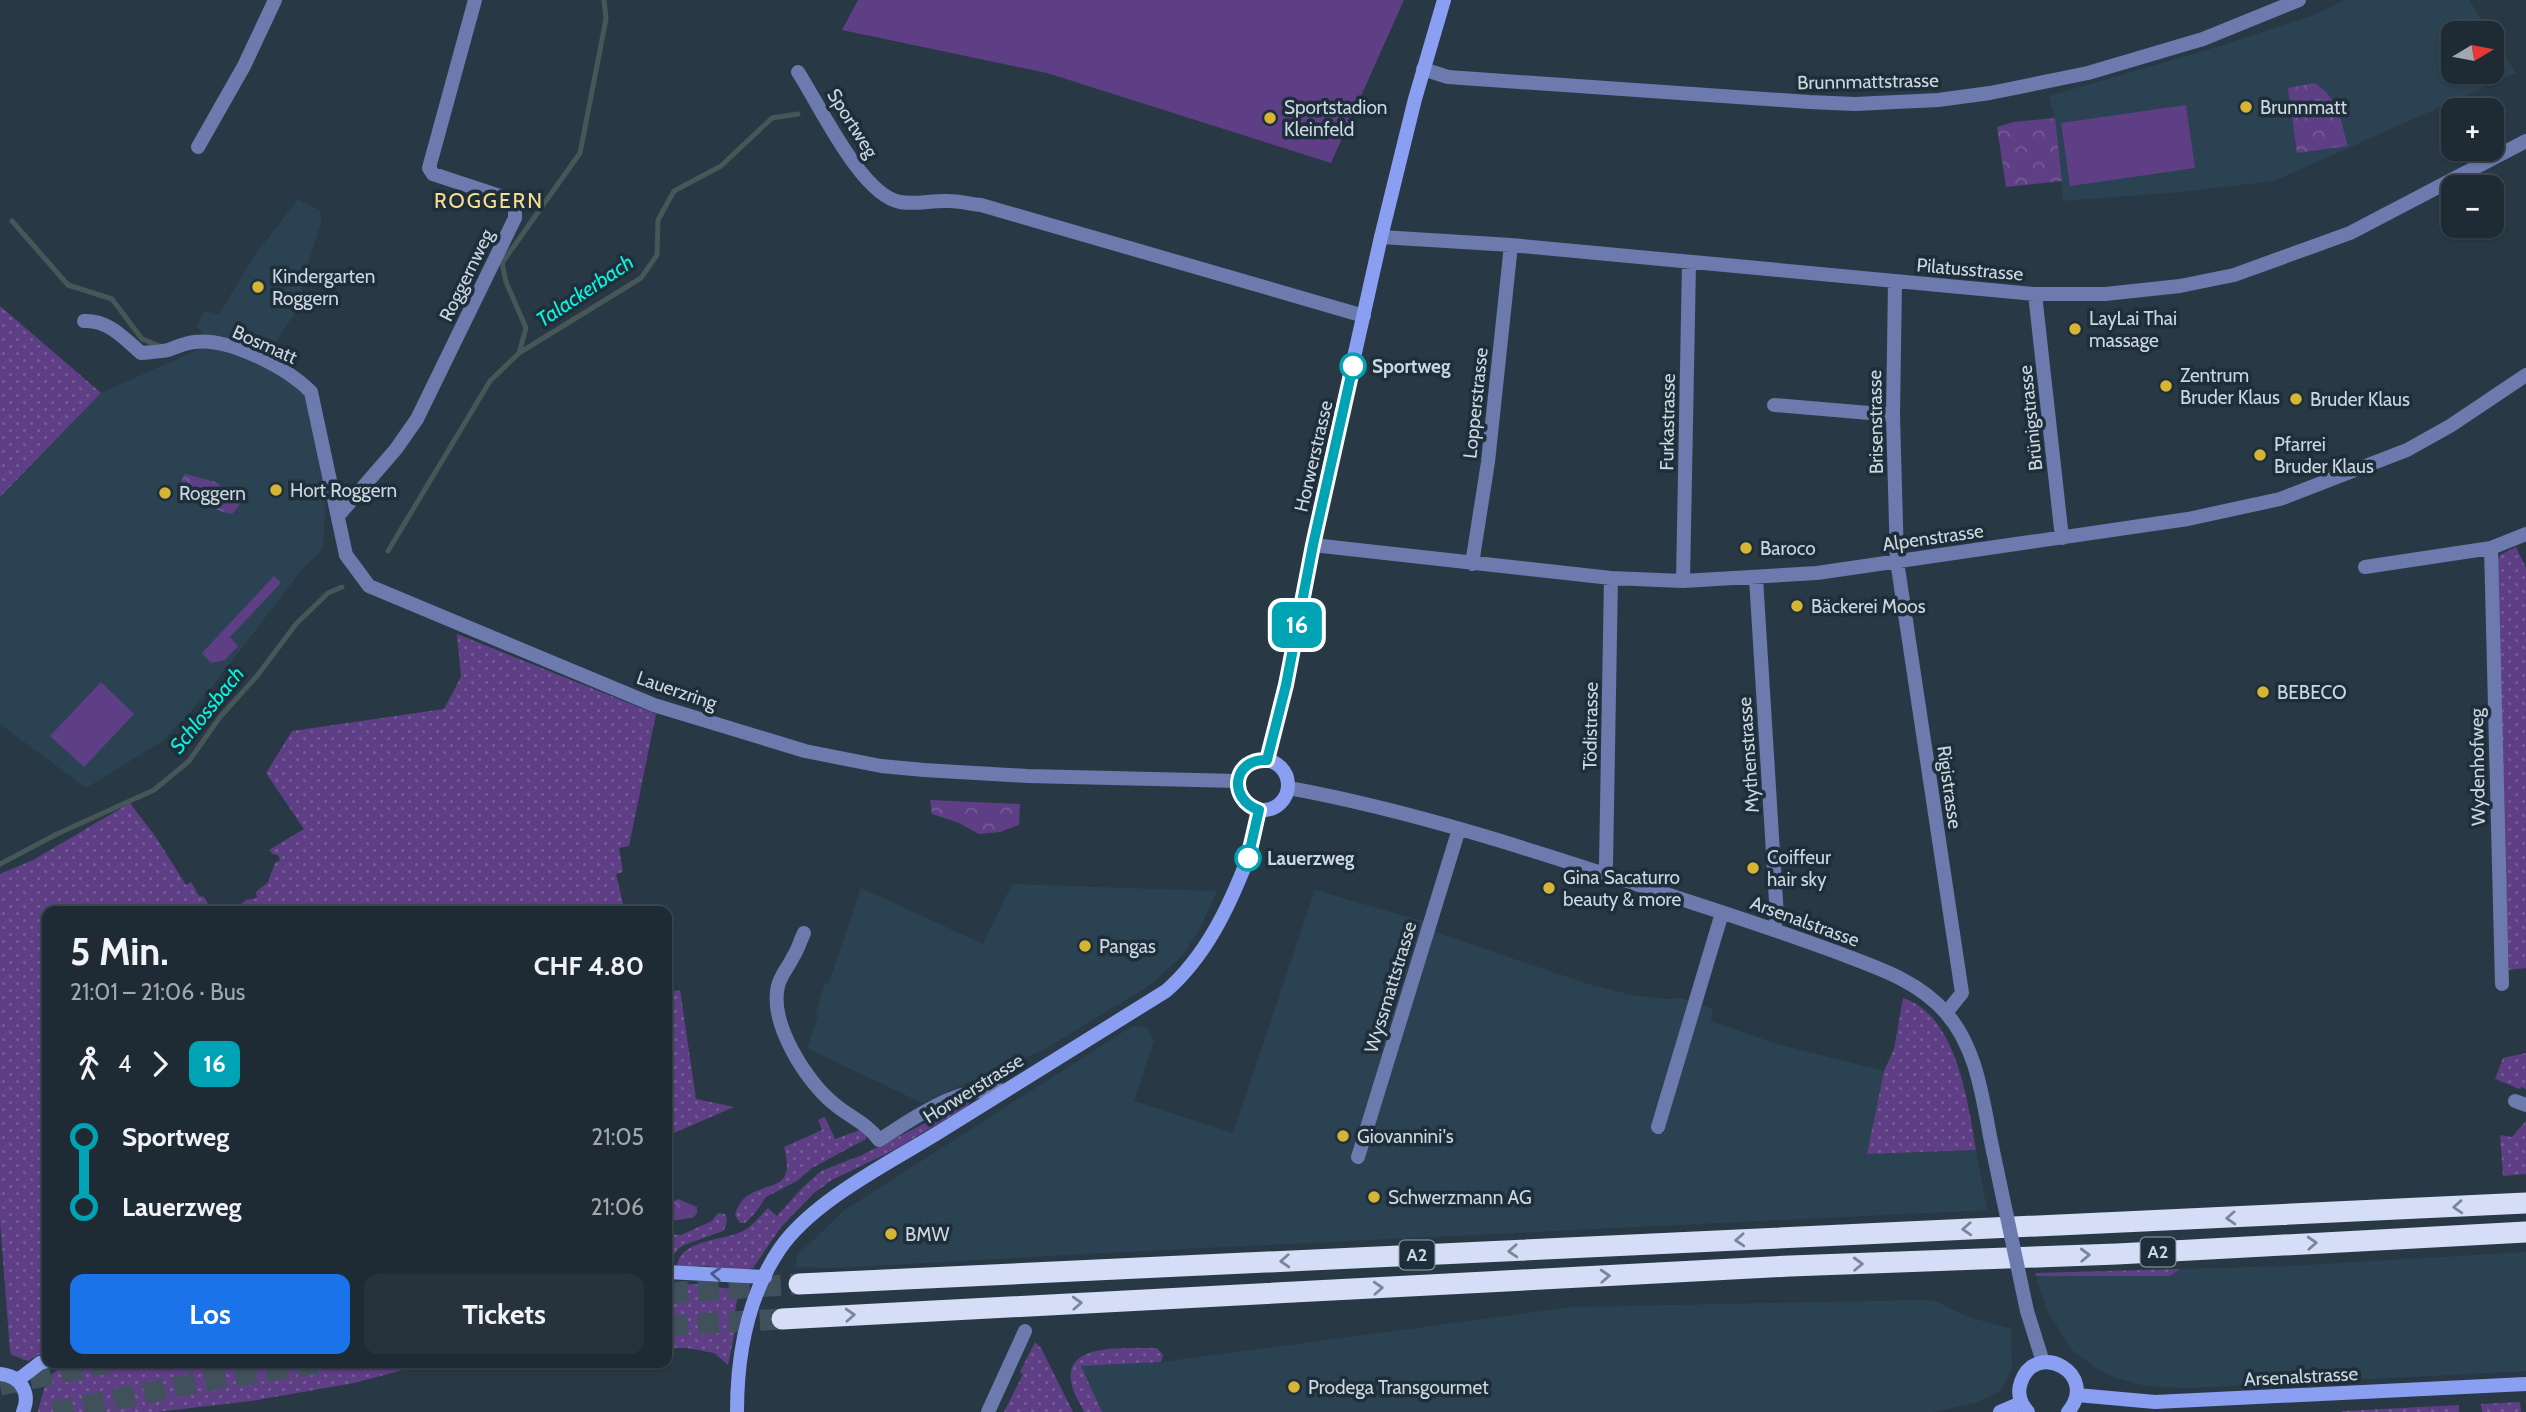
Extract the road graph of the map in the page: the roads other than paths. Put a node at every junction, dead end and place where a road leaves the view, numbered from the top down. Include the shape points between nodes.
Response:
1 (275, 0) edge
2 (475, 0) edge
3 (1444, 0) edge
4 (2299, 0) edge
5 (1423, 69) junction
6 (798, 72) dead end
7 (2526, 141) edge
8 (198, 147) dead end
9 (1381, 237) junction
10 (1511, 245) junction
11 (1689, 263) junction
12 (1895, 282) junction
13 (2035, 294) junction
14 (1364, 316) junction
15 (84, 321) dead end
16 (2526, 375) edge
17 (1774, 405) dead end
18 (1893, 415) junction
19 (338, 516) junction
20 (2526, 534) edge
21 (2063, 538) junction
22 (1313, 545) junction
23 (2491, 548) junction
24 (1897, 561) junction
25 (1472, 564) junction
26 (2365, 568) dead end
27 (1611, 578) junction
28 (1756, 578) junction
29 (1683, 581) junction
30 (1267, 760) junction
31 (1238, 781) junction
32 (1289, 788) junction
33 (1259, 810) junction
34 (1459, 829) junction
35 (1604, 874) junction
36 (1722, 912) junction
37 (1774, 929) junction
38 (804, 933) dead end
39 (2502, 984) dead end
40 (1946, 1013) junction
41 (1005, 1091) junction
42 (1658, 1127) dead end
43 (1358, 1157) dead end
44 (2526, 1203) edge
45 (2526, 1232) edge
46 (672, 1272) edge
47 (765, 1277) junction
48 (799, 1284) tunnel mouth
49 (782, 1319) tunnel mouth
50 (1025, 1331) dead end
51 (42, 1362) edge
52 (2043, 1362) junction
53 (0, 1374) edge
54 (18, 1380) junction
55 (2526, 1384) edge
56 (2077, 1395) junction
57 (2025, 1408) edge
58 (23, 1412) edge
59 (737, 1412) edge
60 (988, 1412) edge
61 (2000, 1412) edge
62 (2068, 1412) edge

1 - 8 street via 247,62
2 - 19 street, Roggernweg via 429,168 433,174 509,200 515,204 515,218 417,419
3 - 5 street, Horwerstrasse
4 - 5 street, Brunnmattstrasse via 2203,39 2088,73 1938,100 1855,104 1702,96 1448,77
5 - 9 street, Horwerstrasse
6 - 14 street, Sportweg via 852,161 873,188 892,200 981,205
7 - 13 street, Pilatusstrasse via 2350,233 2234,275 2105,295
9 - 10 street, Pilatusstrasse
9 - 14 street, Horwerstrasse
10 - 11 street, Pilatusstrasse
10 - 25 street, Lopperstrasse via 1488,462
11 - 12 street, Pilatusstrasse
11 - 29 street, Furkastrasse
12 - 13 street, Pilatusstrasse
12 - 18 street, Brisenstrasse
13 - 21 street, Brünigstrasse
14 - 22 street, Horwerstrasse
15 - 19 street, Bosmatt via 99,320 141,353 213,342 240,350 299,380 311,392
16 - 21 street, Alpenstrasse via 2407,450 2288,497 2222,513
17 - 18 street
18 - 24 street, Brisenstrasse
19 - 31 street, Lauerzring via 345,555 369,586 654,705 824,755 924,770
20 - 23 street
21 - 24 street, Alpenstrasse
22 - 25 street, Alpenstrasse
22 - 30 street, Horwerstrasse
23 - 26 street
23 - 39 street, Wydenhofweg
24 - 28 street, Alpenstrasse
24 - 40 street, Rigistrasse via 1962,993
25 - 27 street, Alpenstrasse
27 - 29 street, Alpenstrasse
27 - 35 street, Tödistrasse
28 - 29 street, Alpenstrasse
28 - 37 street, Mythenstrasse via 1777,917
30 - 31 street via 1250,763
30 - 32 street via 1282,767
31 - 33 street via 1245,803
32 - 33 street via 1279,805
32 - 34 street, Arsenalstrasse via 1359,801
33 - 41 street, Horwerstrasse via 1248,858 1207,944 1185,975
34 - 35 street, Arsenalstrasse
34 - 43 street, Wyssmattstrasse
35 - 36 street, Arsenalstrasse
36 - 37 street, Arsenalstrasse
36 - 42 street
37 - 40 street, Arsenalstrasse via 1908,981
38 - 41 street via 778,985 779,1018 815,1085 871,1129 878,1140 963,1094 989,1088
40 - 52 street, Arsenalstrasse, bridge via 1970,1052 2027,1311
41 - 47 street, Horwerstrasse via 816,1211 779,1249
44 -> 48 highway, A2
49 -> 45 highway, A2
47 -> 46 street
47 - 59 street, Horwerstrasse via 754,1298 742,1344
50 - 60 street
51 - 54 street
52 - 56 street via 2065,1367 2075,1379
52 - 57 street via 2022,1378 2019,1386
53 - 54 street
54 - 58 street via 26,1392
55 - 56 street, Arsenalstrasse via 2155,1402
56 - 62 street
57 - 61 street

